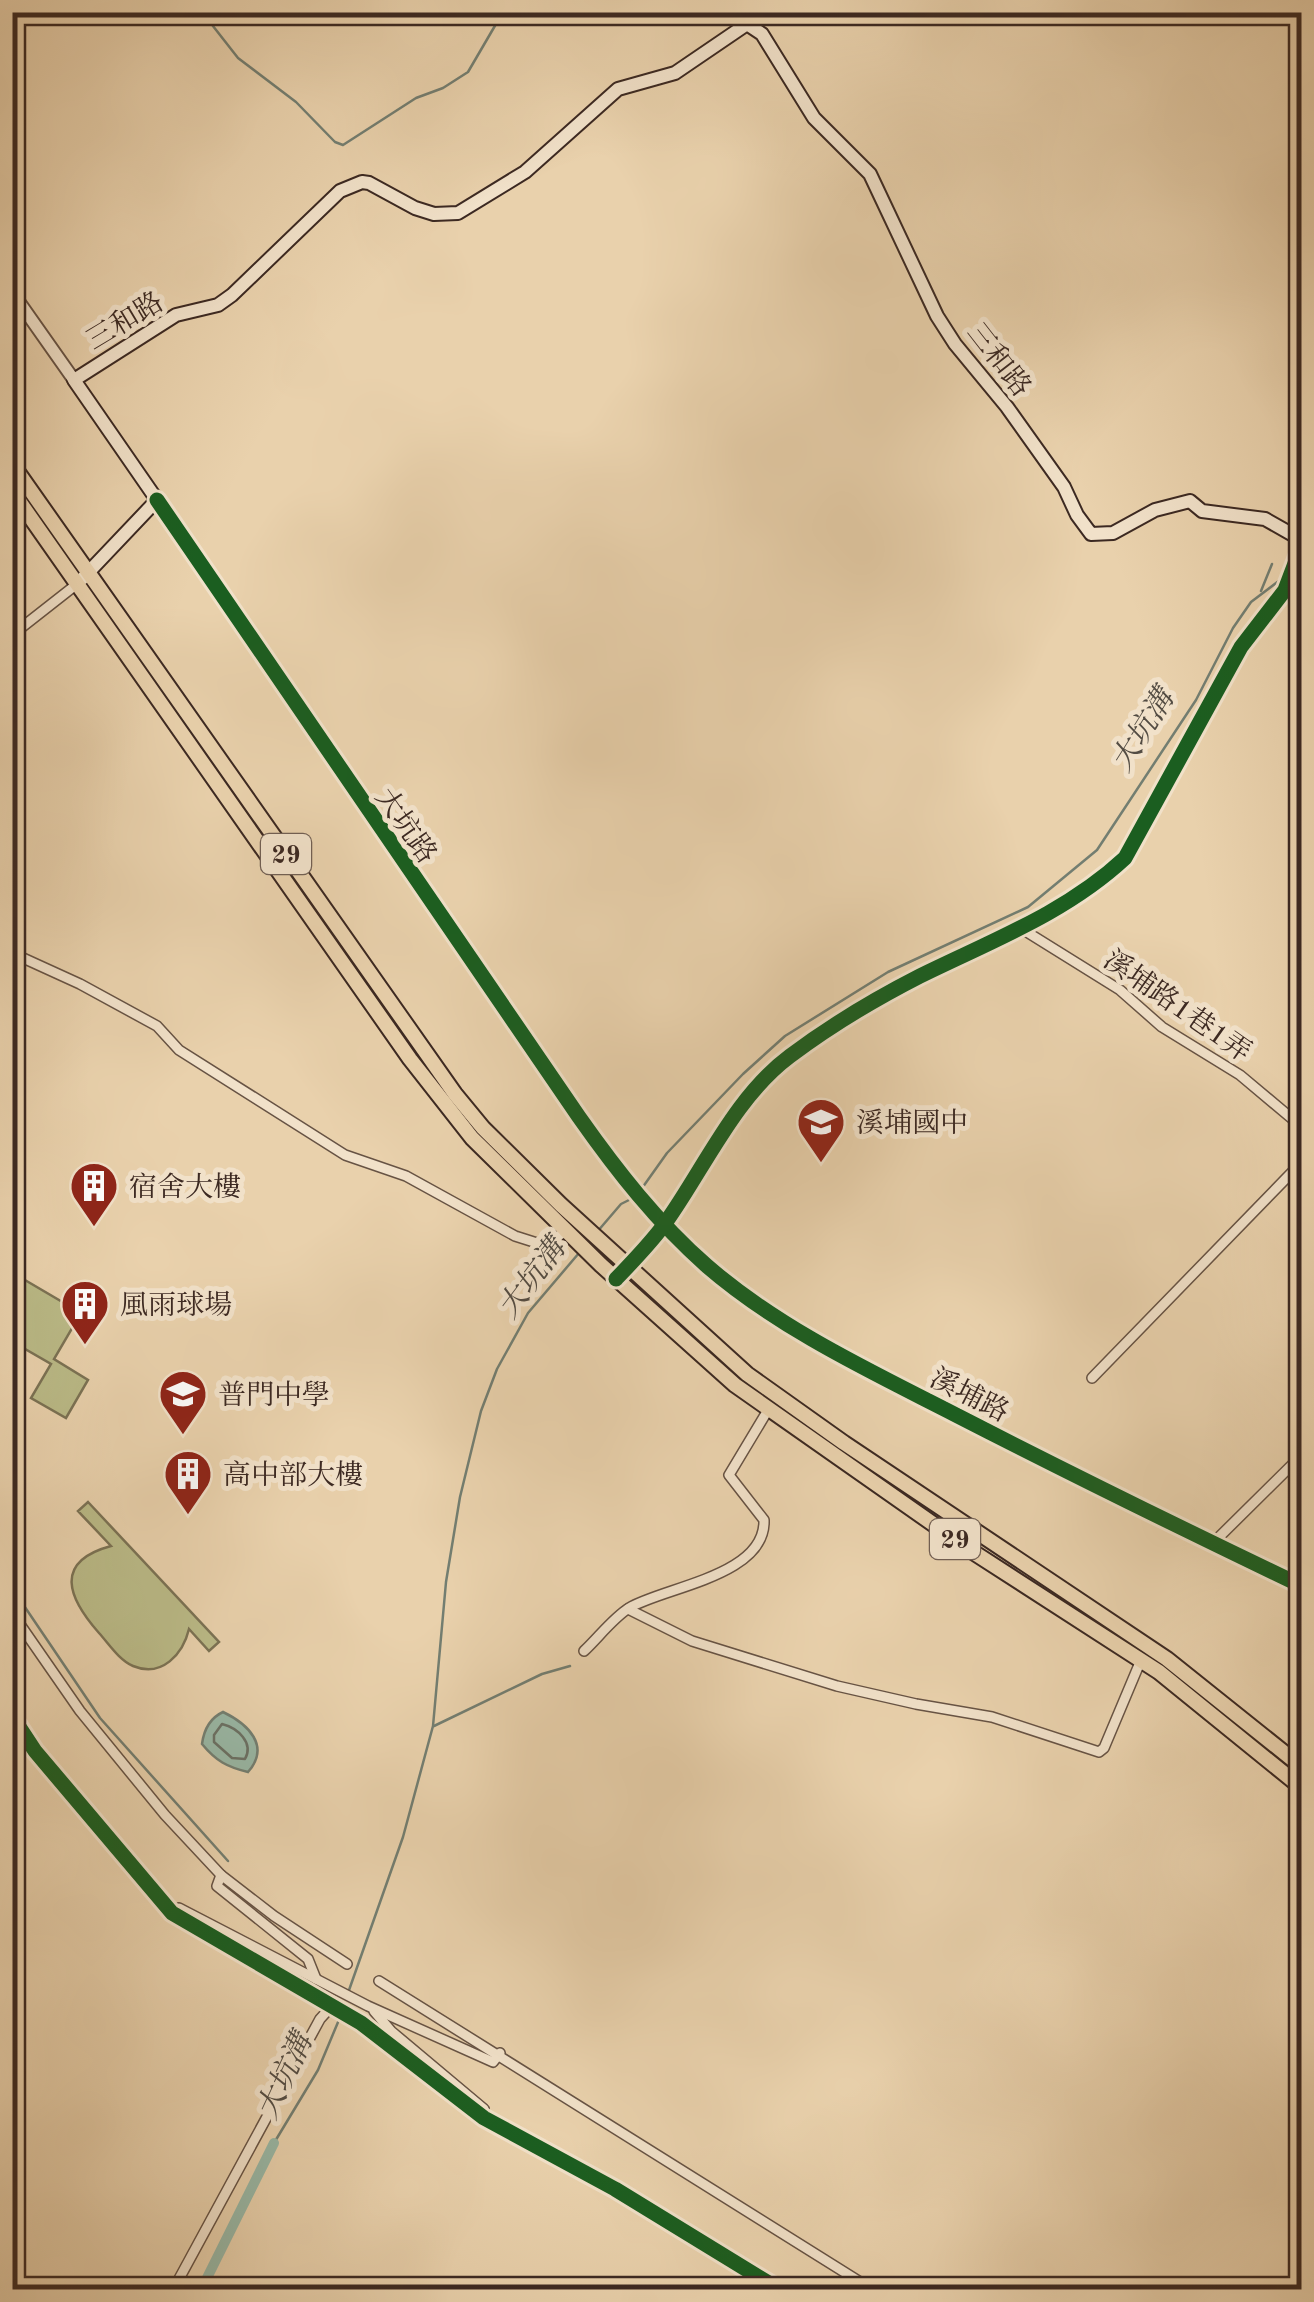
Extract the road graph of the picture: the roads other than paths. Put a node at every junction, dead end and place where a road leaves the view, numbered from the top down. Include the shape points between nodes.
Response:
1 (745, 18) edge
2 (12, 292) edge
3 (74, 380) junction
4 (12, 464) edge
5 (12, 491) edge
6 (157, 500) junction
7 (1300, 546) edge
8 (88, 572) junction
9 (77, 584) junction
10 (14, 631) edge
11 (1022, 929) junction
12 (12, 953) edge
13 (1302, 1127) edge
14 (1302, 1162) edge
15 (645, 1203) joint
16 (664, 1225) junction
17 (574, 1228) junction
18 (622, 1274) junction
19 (1092, 1378) dead end
20 (768, 1410) junction
21 (1302, 1455) edge
22 (1214, 1542) junction
23 (1302, 1586) edge
24 (628, 1608) junction
25 (12, 1612) edge
26 (584, 1651) dead end
27 (1141, 1660) junction
28 (12, 1716) edge
29 (1302, 1768) edge
30 (1302, 1788) edge
31 (222, 1876) junction
32 (172, 1913) junction
33 (347, 1964) dead end
34 (316, 1979) junction
35 (379, 1981) dead end
36 (368, 2006) junction
37 (330, 2008) junction
38 (500, 2054) junction
39 (484, 2118) junction
40 (173, 2290) edge
41 (780, 2290) edge
42 (873, 2290) edge

1 - 3 main road, 三和路 via 675,73 618,89 526,172 458,213 415,208 369,183 340,191 232,296 176,315
1 - 7 main road, 三和路 via 776,52 814,118 870,174 954,344 1064,487 1091,534 1113,533 1190,500 1202,511 1266,518
2 - 3 street, 大坑路
3 - 6 main road, 大坑路
4 - 8 main road, 29
5 - 9 main road, 29
6 - 8 main road
6 - 15 street, 大坑路 via 620,1176
7 - 11 street via 1285,590 1241,647 1125,858 1100,882
8 - 9 main road
8 - 17 main road, 29 via 455,1094
9 - 10 street
9 - 17 main road, 29 via 442,1104
11 - 13 street, 溪埔路1巷1弄 via 1120,990
11 - 16 street via 918,977 786,1059 746,1101
12 - 17 street via 156,1026 179,1050 345,1155 406,1176 537,1243
14 - 19 street
15 - 16 street, 溪埔路
16 - 18 street
16 - 22 street, 溪埔路 via 710,1268 818,1342
17 - 18 main road, 29 via 601,1265
17 - 18 main road, 29 via 613,1254
18 - 20 main road, 29
18 - 29 main road, 29 via 790,1407 1167,1658
20 - 24 street via 729,1476 764,1520 758,1542 725,1572
20 - 27 main road, 29
21 - 22 street
22 - 23 street, 溪埔路
24 - 26 street
24 - 27 street via 692,1641 818,1681 992,1717 1099,1752
25 - 31 street via 80,1710
27 - 30 main road, 29
28 - 32 street
31 - 33 street
31 - 34 street via 217,1886 308,1959
32 - 34 street via 179,1908
32 - 37 street
34 - 36 street
35 - 38 street
36 - 38 street via 493,2062
36 - 39 street via 484,2109
37 - 39 street via 361,2023
37 - 40 street
38 - 42 street
39 - 41 street via 615,2188

